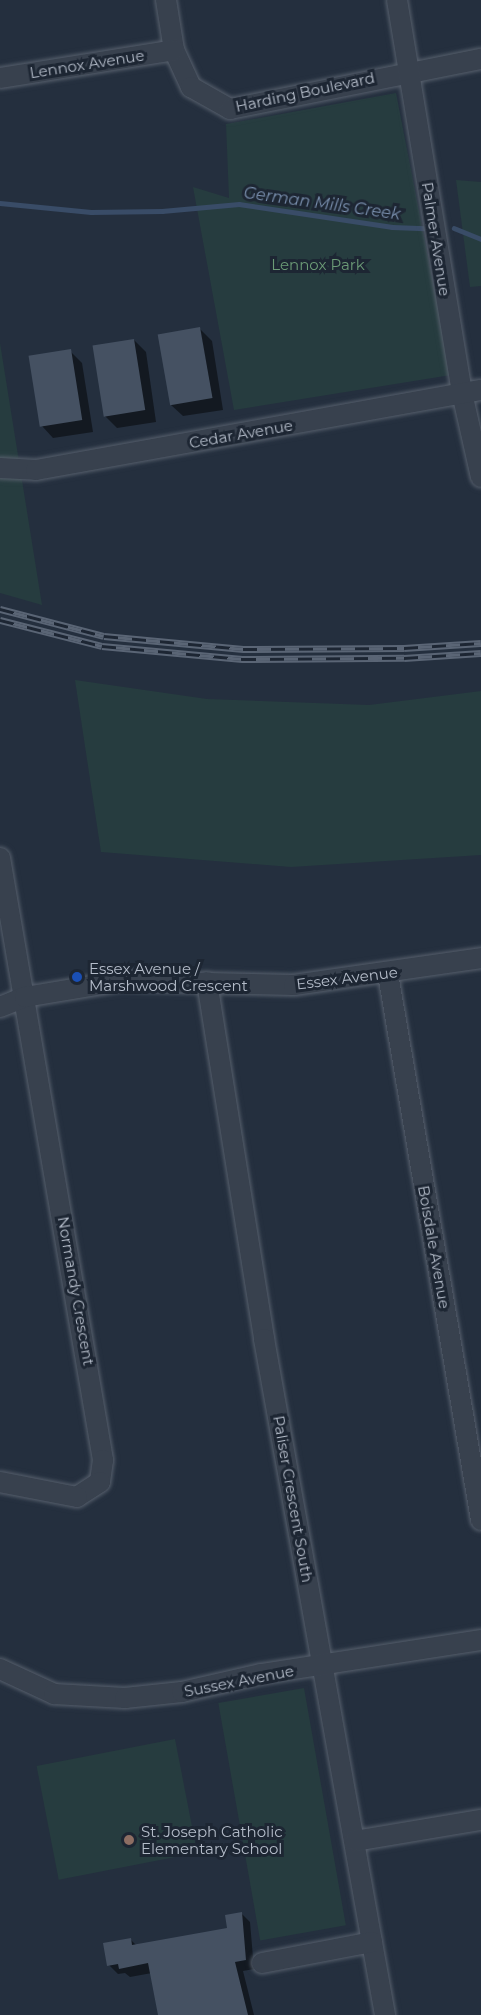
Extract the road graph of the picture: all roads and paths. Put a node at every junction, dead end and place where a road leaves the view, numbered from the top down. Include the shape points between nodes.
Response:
1 (166, 0) edge
2 (397, 0) edge
3 (174, 50) junction
4 (481, 59) edge
5 (409, 70) junction
6 (0, 78) edge
7 (471, 392) edge
8 (0, 468) edge
9 (481, 477) edge
10 (0, 858) edge
11 (481, 958) edge
12 (388, 974) junction
13 (207, 982) junction
14 (25, 997) junction
15 (0, 1007) edge
16 (0, 1482) edge
17 (481, 1520) edge
18 (481, 1640) edge
19 (323, 1665) junction
20 (0, 1669) edge
21 (481, 1820) edge
22 (355, 1841) junction
23 (372, 1942) junction
24 (262, 1964) dead end
25 (385, 2015) edge

1 - 3 street, Harding Boulevard
2 - 5 street, Palmer Avenue
3 - 5 street, Harding Boulevard via 191,87 230,109
3 - 6 street, Lennox Avenue
4 - 5 street
5 - 7 street, Palmer Avenue
7 - 8 street, Cedar Avenue via 36,470
7 - 9 street, Palmer Avenue
10 - 14 street, Normandy Crescent
11 - 12 street, Essex Avenue
12 - 13 street, Essex Avenue via 294,986
12 - 17 street, Boisdale Avenue
13 - 14 street, Essex Avenue via 121,981
13 - 19 street, Paliser Crescent South via 264,1339
14 - 15 street, Essex Avenue
14 - 16 street, Normandy Crescent via 103,1460 100,1482 77,1497
18 - 19 street, Sussex Avenue
19 - 20 street, Sussex Avenue via 182,1692 125,1698 54,1694
19 - 22 street, Paliser Crescent South
21 - 22 street
22 - 23 street, Paliser Crescent South
23 - 24 street
23 - 25 street, Paliser Crescent South

